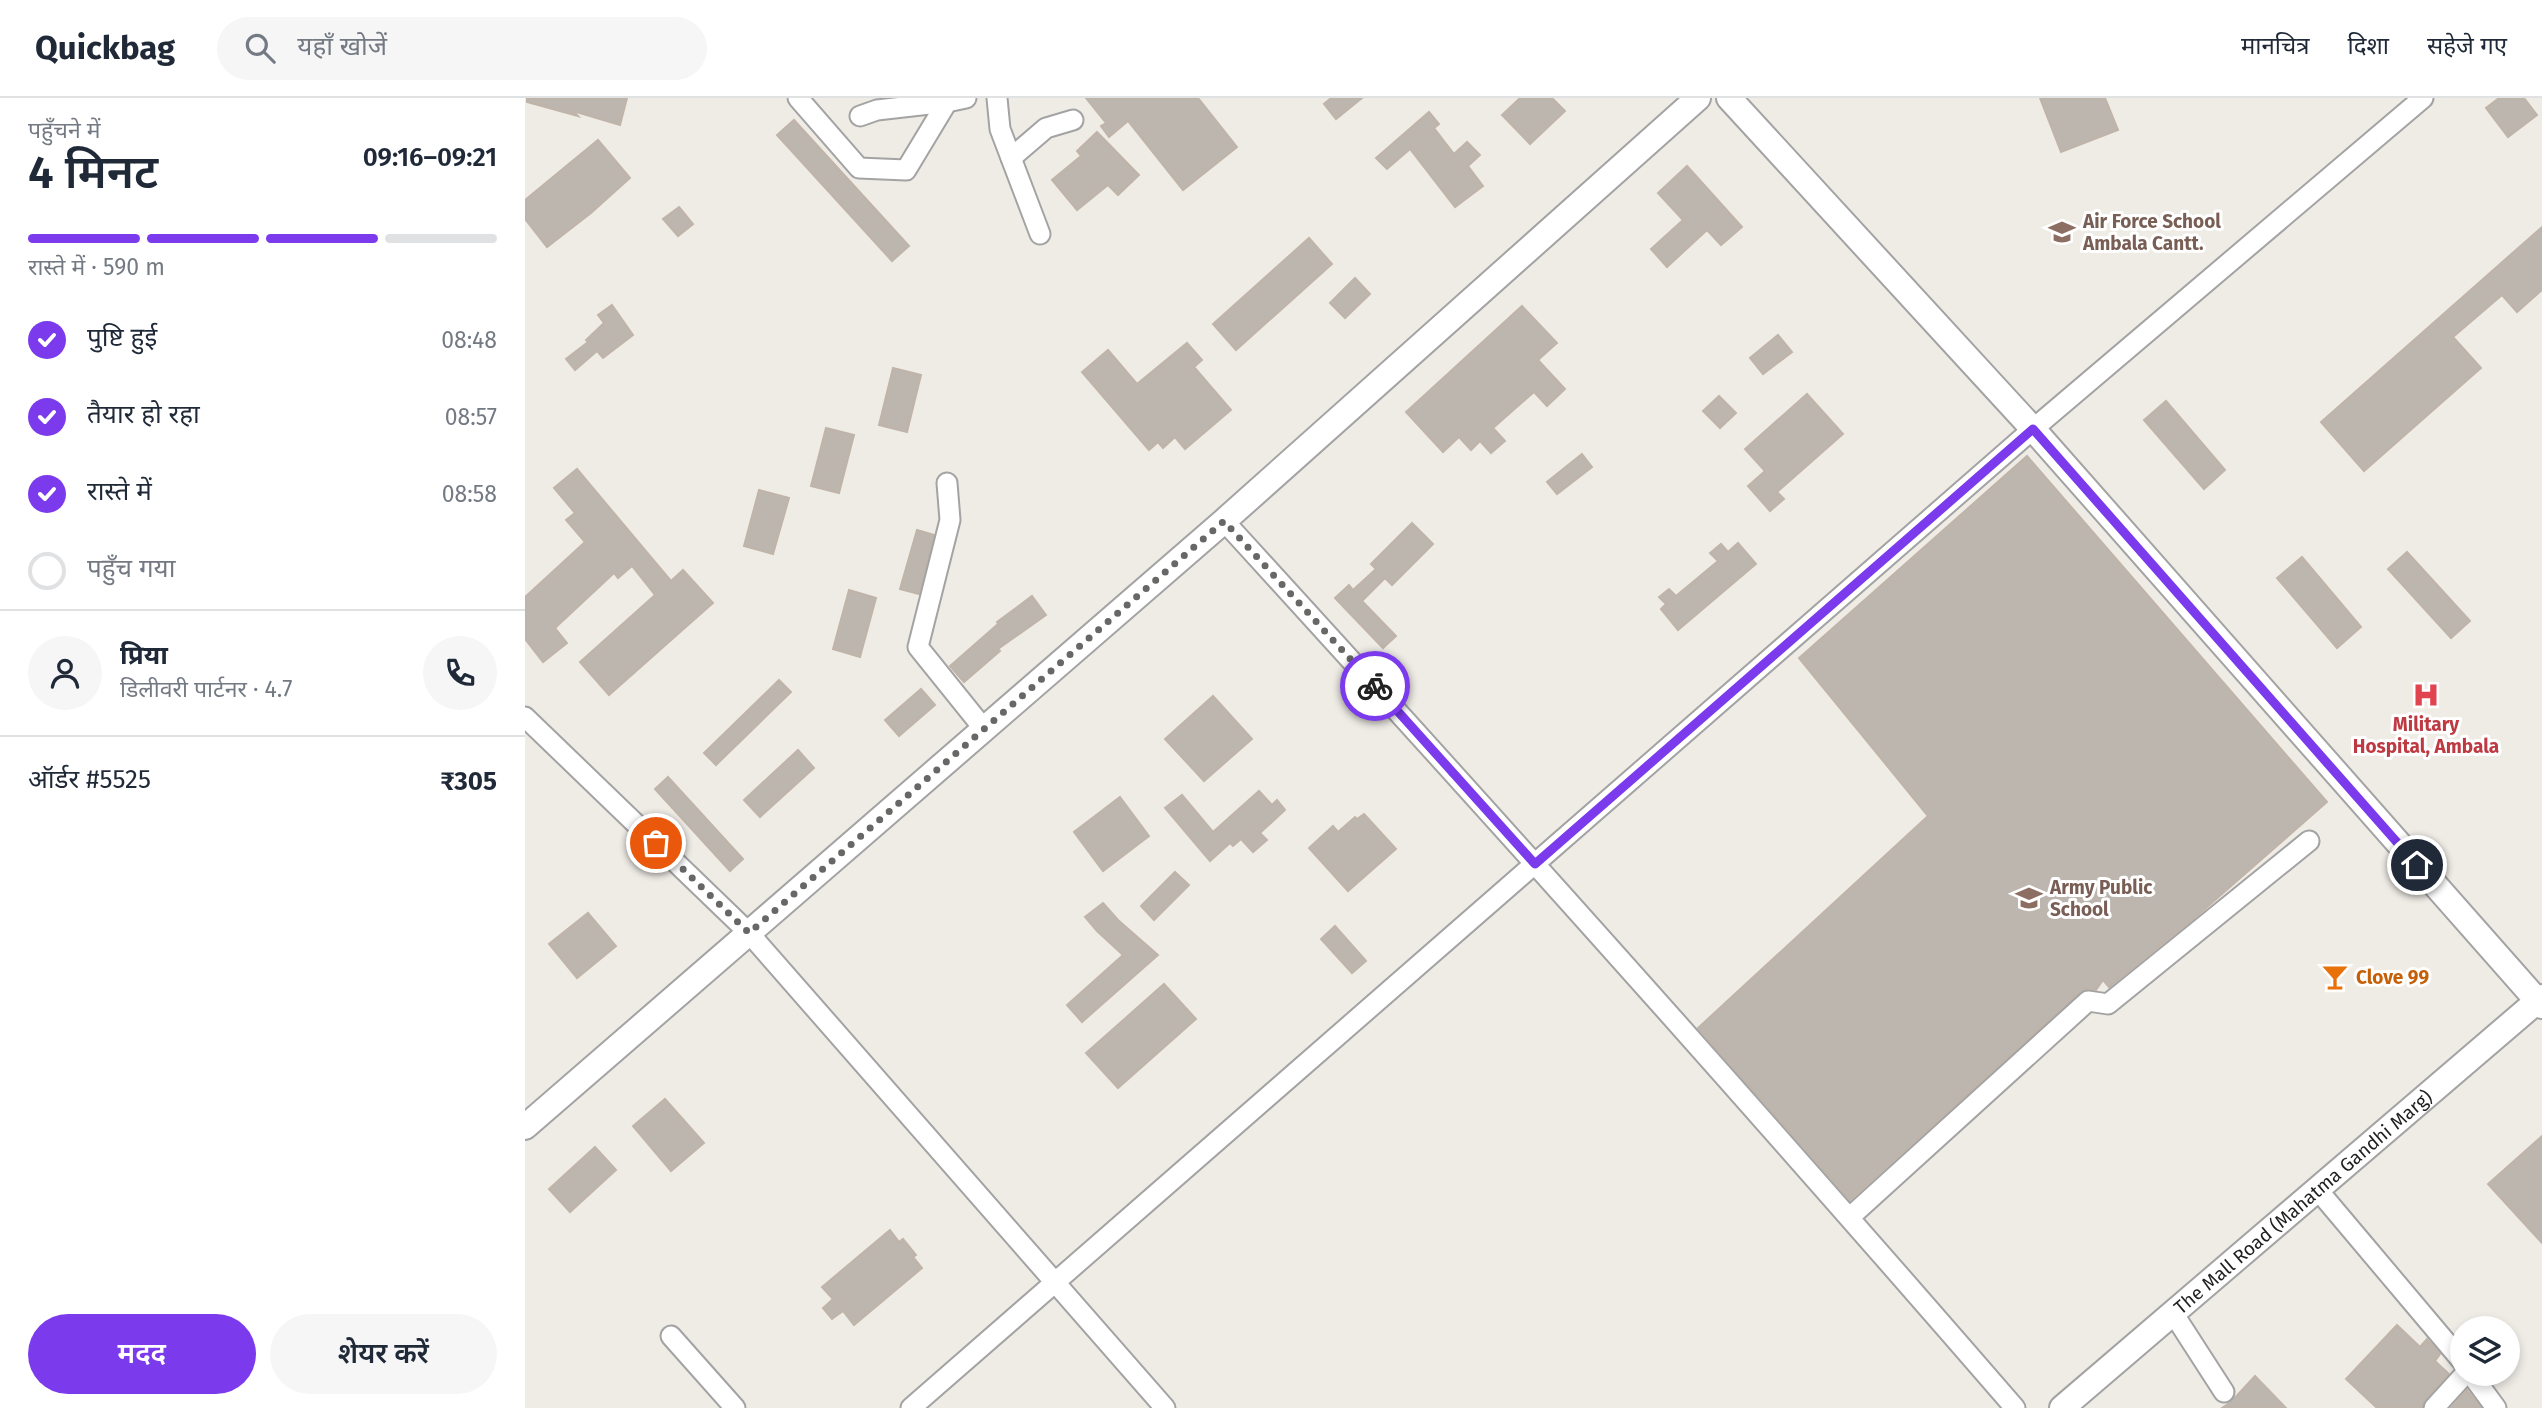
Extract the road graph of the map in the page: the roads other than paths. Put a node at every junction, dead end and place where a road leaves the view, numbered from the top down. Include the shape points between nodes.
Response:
1 (798, 98) edge
2 (997, 98) edge
3 (1698, 98) edge
4 (1729, 98) edge
5 (2423, 98) edge
6 (956, 100) edge
7 (860, 116) dead end
8 (1073, 120) dead end
9 (1011, 158) junction
10 (1040, 234) dead end
11 (2033, 429) junction
12 (947, 483) dead end
13 (1224, 521) junction
14 (525, 717) edge
15 (985, 729) junction
16 (2309, 841) dead end
17 (1535, 864) junction
18 (749, 933) junction
19 (2540, 1001) edge
20 (525, 1127) edge
21 (2317, 1189) junction
22 (1850, 1217) junction
23 (1056, 1283) junction
24 (2173, 1313) junction
25 (671, 1336) dead end
26 (2450, 1347) edge
27 (2454, 1386) edge
28 (2480, 1386) edge
29 (2224, 1392) dead end
30 (735, 1408) edge
31 (911, 1408) edge
32 (1165, 1408) edge
33 (2015, 1408) edge
34 (2062, 1408) edge
35 (2434, 1408) edge
36 (2496, 1408) edge

1 - 6 street via 859,168 906,170
2 - 9 street via 1000,130
3 - 13 street
4 - 11 street
5 - 11 street
6 - 7 street
8 - 9 street via 1046,128
9 - 10 street
11 - 17 street
11 - 19 street
12 - 15 street via 950,520 918,647
13 - 15 street
13 - 17 street
14 - 18 street
15 - 18 street
16 - 22 street via 2108,1004 2088,1001
17 - 22 street
17 - 23 street
18 - 20 street
18 - 23 street
19 - 21 street, The Mall Road (Mahatma Gandhi Marg)
21 - 24 street, The Mall Road (Mahatma Gandhi Marg)
21 - 26 street
22 - 33 street
23 - 31 street
23 - 32 street
24 - 29 street
24 - 34 street, The Mall Road (Mahatma Gandhi Marg)
25 - 30 street
27 - 35 street
28 - 36 street

